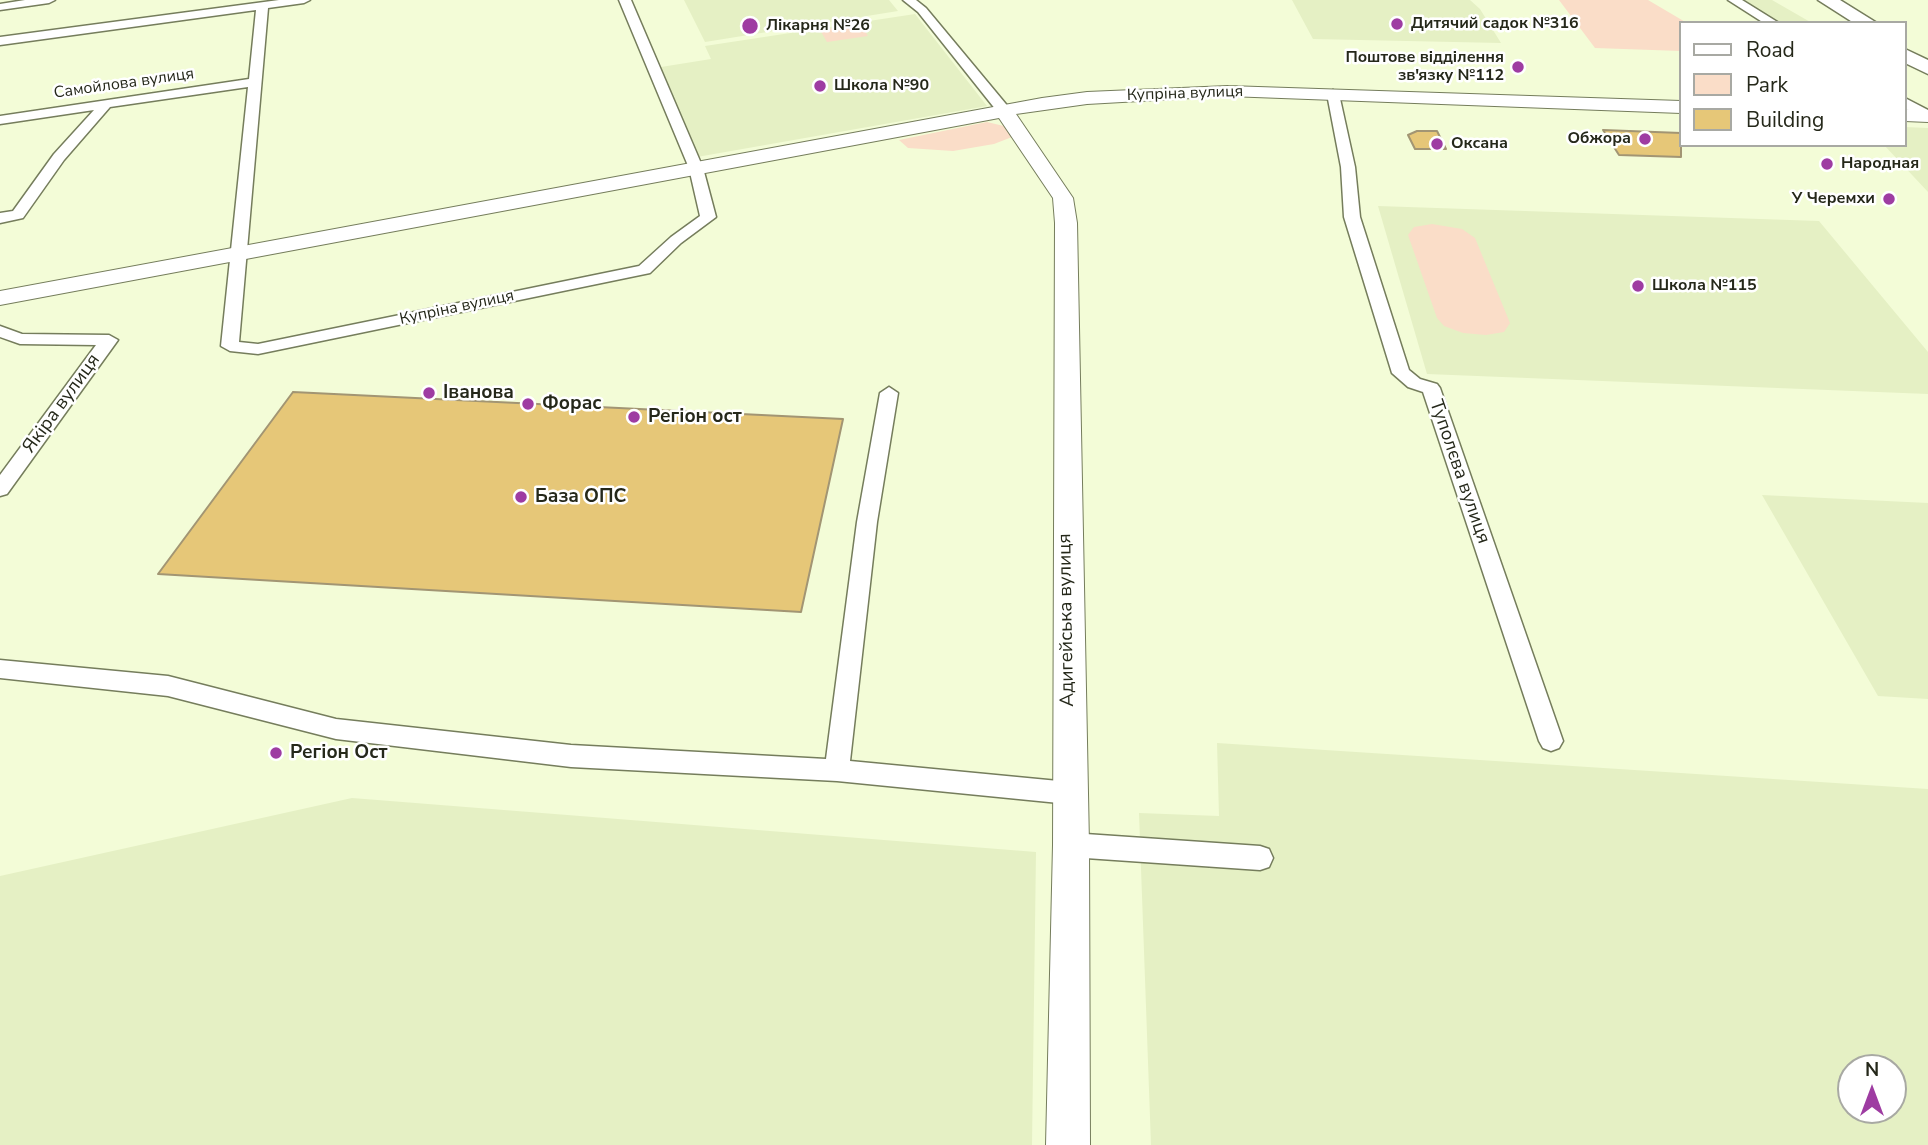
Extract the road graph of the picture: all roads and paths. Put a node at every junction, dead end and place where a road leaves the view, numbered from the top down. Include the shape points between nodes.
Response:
1 (49, 0) edge
2 (304, 0) edge
3 (625, 0) edge
4 (909, 0) edge
5 (1734, 0) edge
6 (1808, 0) edge
7 (1827, 0) edge
8 (262, 6) junction
9 (0, 7) edge
10 (1770, 21) edge
11 (1845, 21) edge
12 (1864, 21) edge
13 (0, 41) edge
14 (1907, 44) edge
15 (1907, 56) edge
16 (1928, 56) edge
17 (1928, 68) edge
18 (254, 82) junction
19 (1333, 94) junction
20 (1907, 103) edge
21 (106, 104) junction
22 (1680, 107) edge
23 (1005, 112) junction
24 (1907, 115) edge
25 (1928, 116) edge
26 (0, 120) edge
27 (696, 168) junction
28 (0, 218) edge
29 (237, 254) junction
30 (0, 298) edge
31 (0, 331) edge
32 (889, 393) dead end
33 (0, 489) edge
34 (0, 669) edge
35 (1551, 741) dead end
36 (837, 770) junction
37 (1069, 793) junction
38 (1071, 845) junction
39 (1260, 858) dead end
40 (1068, 1145) edge

1 - 9 street
2 - 8 street
3 - 27 street
4 - 23 street
5 - 10 street
6 - 11 main road
7 - 12 main road
8 - 13 street
8 - 18 street, Купріна вулиця
14 - 16 main road
15 - 17 main road
18 - 21 street, Самойлова вулиця
18 - 29 street, Купріна вулиця
19 - 22 main road, Купріна вулиця
19 - 23 main road, Купріна вулиця via 1165,93 1087,98
19 - 35 street, Туполєва вулиця via 1348,167 1352,217 1401,373 1431,388
20 - 25 street
21 - 26 street, Самойлова вулиця
21 - 28 street via 59,157 18,215
23 - 27 main road, Купріна вулиця
23 - 37 main road, Адигейська вулиця via 1063,198 1066,223
24 - 25 main road
27 - 29 main road, Купріна вулиця
27 - 29 street, Купріна вулиця via 708,217 644,270 258,349 230,346
29 - 30 main road, Купріна вулиця
31 - 33 street, Якіра вулиця via 20,339 109,340
32 - 36 street via 867,522
34 - 36 street via 168,686 336,729 572,756
36 - 37 street
37 - 38 main road, Адигейська вулиця
38 - 39 street
38 - 40 main road, Адигейська вулиця

